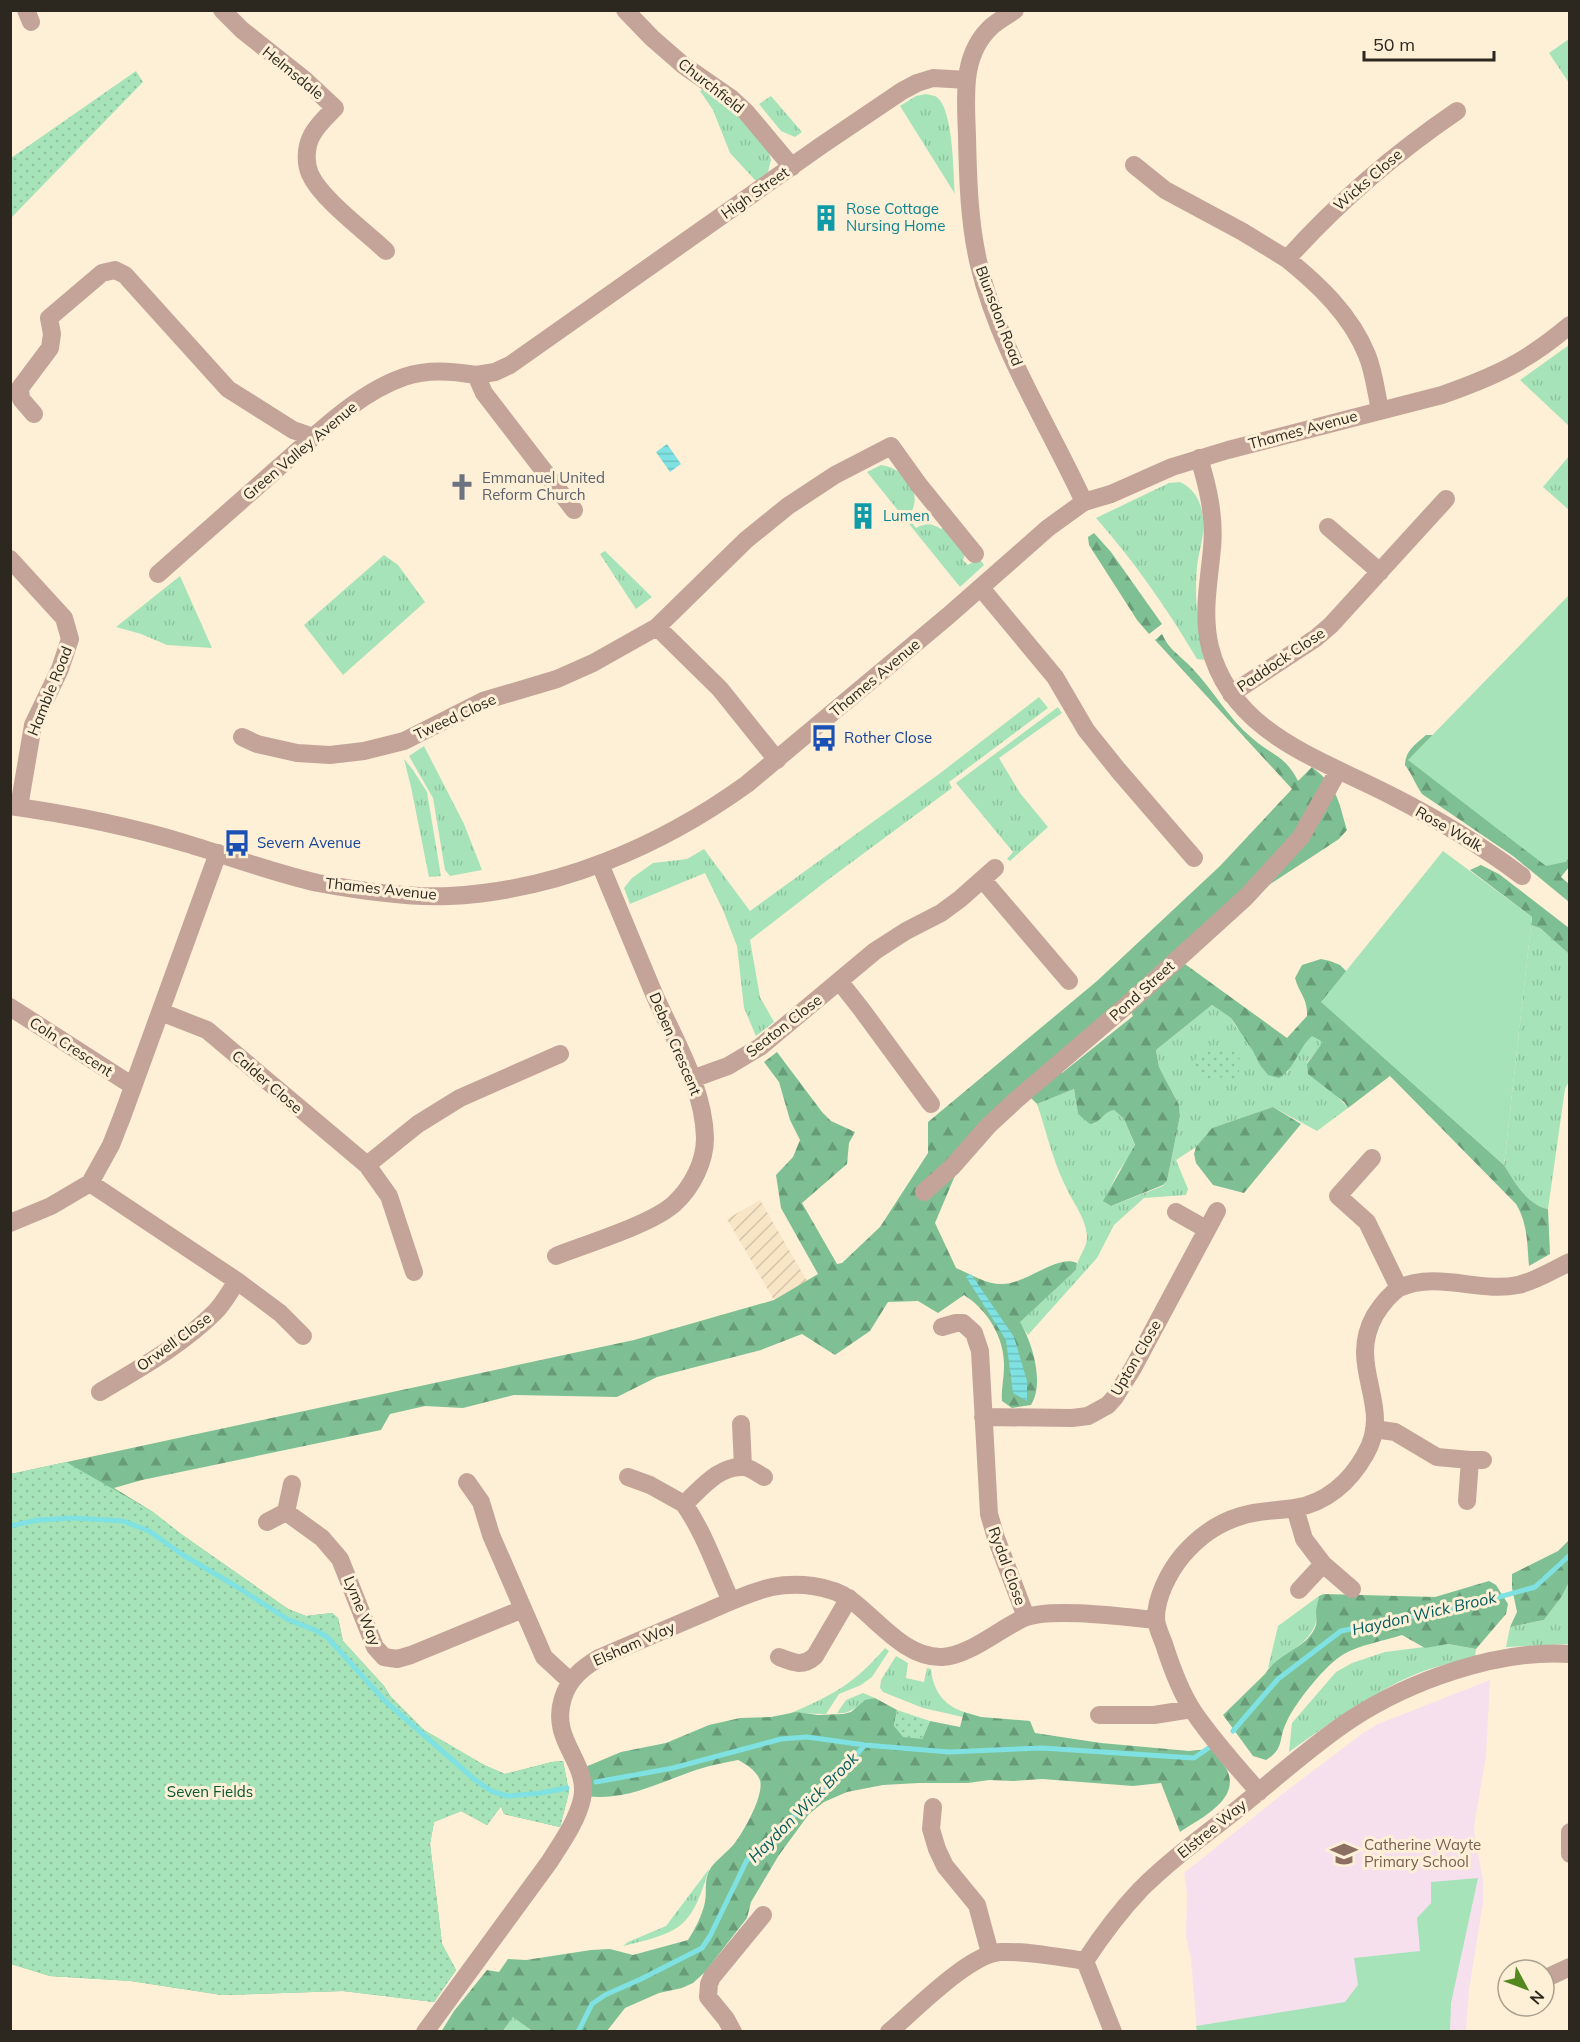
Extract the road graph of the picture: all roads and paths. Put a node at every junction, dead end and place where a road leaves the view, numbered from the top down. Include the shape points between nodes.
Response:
1 (222, 10) edge
2 (625, 10) edge
3 (1015, 10) edge
4 (967, 80) junction
5 (1457, 111) dead end
6 (1134, 165) dead end
7 (792, 166) junction
8 (386, 251) dead end
9 (1287, 259) junction
10 (1569, 325) edge
11 (476, 375) junction
12 (1380, 410) junction
13 (34, 414) dead end
14 (313, 437) junction
15 (1199, 458) junction
16 (1446, 499) dead end
17 (1084, 502) junction
18 (574, 510) dead end
19 (1328, 527) dead end
20 (975, 554) dead end
21 (10, 559) edge
22 (1380, 572) junction
23 (158, 574) dead end
24 (981, 588) junction
25 (657, 627) junction
26 (1231, 694) junction
27 (242, 737) dead end
28 (777, 760) junction
29 (1338, 771) junction
30 (15, 806) edge
31 (218, 854) junction
32 (1194, 858) dead end
33 (600, 864) junction
34 (1522, 876) dead end
35 (1069, 981) dead end
36 (840, 982) junction
37 (10, 1007) edge
38 (161, 1012) junction
39 (560, 1054) dead end
40 (692, 1079) junction
41 (133, 1086) junction
42 (931, 1104) dead end
43 (1372, 1158) dead end
44 (367, 1165) junction
45 (90, 1183) junction
46 (924, 1192) dead end
47 (1217, 1211) dead end
48 (1176, 1212) dead end
49 (10, 1223) edge
50 (1206, 1229) junction
51 (556, 1256) dead end
52 (1569, 1262) edge
53 (414, 1272) dead end
54 (237, 1281) junction
55 (1399, 1288) junction
56 (942, 1327) dead end
57 (303, 1336) dead end
58 (100, 1392) dead end
59 (983, 1417) junction
60 (741, 1424) dead end
61 (1374, 1429) junction
62 (742, 1467) junction
63 (764, 1477) dead end
64 (627, 1478) dead end
65 (467, 1482) dead end
66 (292, 1484) dead end
67 (1467, 1501) dead end
68 (684, 1504) junction
69 (1295, 1508) junction
70 (286, 1512) junction
71 (267, 1522) dead end
72 (1323, 1564) junction
73 (1352, 1589) dead end
74 (1299, 1590) dead end
75 (849, 1598) junction
76 (731, 1601) junction
77 (523, 1609) junction
78 (1026, 1617) junction
79 (1155, 1620) junction
80 (1569, 1654) edge
81 (779, 1657) dead end
82 (570, 1681) junction
83 (1192, 1709) junction
84 (1099, 1715) dead end
85 (1259, 1792) junction
86 (933, 1807) dead end
87 (1569, 1832) edge
88 (1569, 1854) edge
89 (763, 1916) dead end
90 (990, 1953) junction
91 (1085, 1961) junction
92 (425, 2031) edge
93 (733, 2031) edge
94 (891, 2031) edge
95 (1113, 2031) edge

1 - 8 street, Helmsdale via 335,108 311,136 307,148 309,172 340,210
2 - 7 street, Churchfield via 682,65 746,112
3 - 4 street via 978,41
4 - 7 street, High Street via 933,78 917,83
4 - 17 street, Blunsdon Road via 970,201 981,273 1006,342
5 - 9 street, Wicks Close via 1346,198
6 - 9 street via 1165,190
7 - 11 street, High Street via 510,365
9 - 12 street via 1329,296 1354,333 1367,355
10 - 12 street, Thames Avenue via 1538,351 1494,376 1442,395
11 - 14 street, Green Valley Avenue via 437,371 403,378 361,400
11 - 18 street via 484,393
12 - 15 street, Thames Avenue
13 - 14 street via 21,399 20,388 50,348 49,318 102,273 115,270 125,275 228,389 293,430
14 - 23 street, Green Valley Avenue
15 - 17 street, Thames Avenue
15 - 26 street via 1213,521 1207,629 1218,670
16 - 22 street, Paddock Close
17 - 24 street, Thames Avenue via 1048,528
19 - 22 street
20 - 25 street, Tweed Close via 891,446 788,506 746,540
21 - 30 street, Hamble Road via 64,618 70,639 33,725
22 - 26 street, Paddock Close via 1316,638
24 - 28 street, Thames Avenue
24 - 32 street via 1055,676 1086,730
25 - 27 street, Tweed Close via 593,663 557,679 483,702 404,741 330,755 276,749
25 - 28 street via 720,689
26 - 29 street via 1275,736
28 - 33 street, Thames Avenue via 681,826
29 - 34 street, Rose Walk via 1475,842
29 - 46 street, Pond Street via 1301,837 1246,897 1016,1100
30 - 31 street, Thames Avenue via 165,838
31 - 33 street, Thames Avenue via 319,883 449,896 534,883
31 - 38 street
33 - 40 street, Deben Crescent
35 - 36 street, Seaton Close via 989,874 940,913 882,946
36 - 40 street, Seaton Close via 760,1047 728,1066
36 - 42 street
37 - 41 street, Coln Crescent
38 - 41 street
38 - 44 street, Calder Close via 207,1030
39 - 44 street via 460,1098 418,1124
40 - 51 street, Deben Crescent via 705,1139 702,1160 689,1187 655,1217
41 - 45 street via 111,1145
43 - 55 street via 1338,1196 1367,1222
44 - 53 street, Calder Close via 389,1196
45 - 49 street via 51,1206
45 - 54 street
47 - 50 street, Upton Close
48 - 50 street
50 - 59 street, Upton Close via 1108,1405 1088,1416 1072,1418
52 - 55 street via 1518,1285 1428,1281
54 - 57 street
54 - 58 street, Orwell Close via 217,1310 198,1327
55 - 61 street via 1376,1314 1365,1344 1365,1366 1375,1407
56 - 59 street via 963,1323 974,1333 982,1369
59 - 78 street, Rydal Close via 989,1514
60 - 62 street
61 - 67 street via 1395,1432 1437,1457 1477,1460
61 - 69 street via 1367,1452 1344,1483 1322,1499
62 - 63 street
62 - 68 street via 713,1477
64 - 68 street via 650,1485
65 - 77 street via 481,1502
66 - 70 street
68 - 76 street via 698,1525
69 - 72 street via 1304,1539
69 - 79 street via 1242,1515 1204,1534 1167,1579
70 - 71 street
70 - 77 street, Lyme Way via 322,1538 340,1559 375,1647 384,1657 411,1655
72 - 73 street
72 - 74 street
75 - 76 street, Elsham Way via 801,1585 771,1587
75 - 78 street, Elsham Way via 901,1641 930,1656 953,1656
75 - 81 street via 810,1661 797,1664
76 - 82 street, Elsham Way via 599,1658
77 - 82 street via 544,1657
78 - 79 street, Elsham Way via 1076,1614
79 - 83 street
80 - 85 street, Elstree Way via 1493,1661 1419,1684 1348,1721
82 - 92 street via 559,1719 562,1736 581,1775 582,1799 572,1825
83 - 84 street
83 - 85 street
85 - 91 street, Elstree Way via 1142,1888
86 - 90 street via 931,1828 937,1849 945,1866 977,1905
87 - 88 street
89 - 93 street via 709,1984 708,1997
90 - 91 street
90 - 94 street via 961,1970
91 - 95 street

